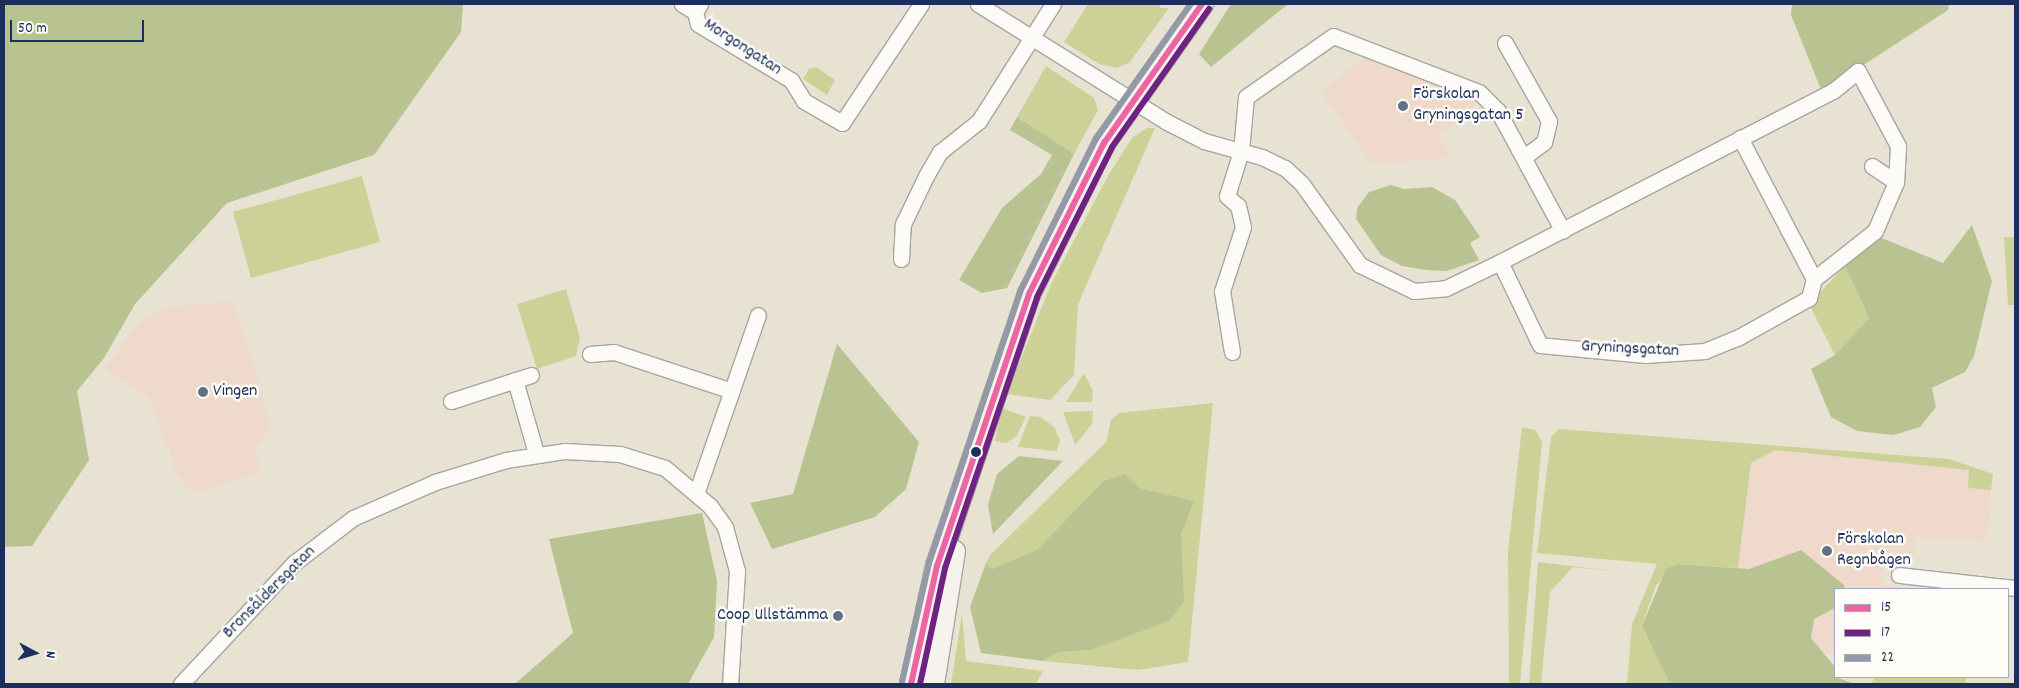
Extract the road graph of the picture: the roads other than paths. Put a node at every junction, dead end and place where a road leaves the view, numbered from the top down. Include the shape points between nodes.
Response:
1 (682, 4) edge
2 (921, 4) edge
3 (978, 4) edge
4 (1053, 4) edge
5 (1202, 4) edge
6 (698, 8) edge
7 (1032, 38) junction
8 (1505, 44) dead end
9 (1131, 102) junction
10 (1740, 138) junction
11 (1240, 151) junction
12 (1524, 157) junction
13 (1872, 166) dead end
14 (1896, 182) junction
15 (1563, 231) junction
16 (901, 259) dead end
17 (1500, 262) junction
18 (1814, 279) junction
19 (758, 316) dead end
20 (1232, 352) dead end
21 (590, 354) dead end
22 (531, 375) dead end
23 (515, 380) junction
24 (732, 392) junction
25 (451, 400) dead end
26 (536, 453) junction
27 (968, 468) junction
28 (697, 491) junction
29 (1899, 575) dead end
30 (2015, 588) edge
31 (182, 684) edge
32 (730, 684) edge
33 (911, 684) edge
34 (933, 684) edge

1 - 6 street, Morgongatan
2 - 6 street, Morgongatan via 842,123 804,101 791,80 698,24
3 - 7 street
4 - 7 street
5 - 9 main road
7 - 9 street
7 - 16 street via 979,121 940,152 903,224
8 - 12 street via 1548,121 1544,142
9 - 11 street, Gryningsgatan via 1204,141
9 - 27 main road via 1049,246 996,381
10 - 14 street, Gryningsgatan via 1832,91 1858,71 1898,146
10 - 15 street, Gryningsgatan
10 - 18 street
11 - 12 street via 1246,97 1333,36 1468,85 1498,111
11 - 17 street, Gryningsgatan via 1275,162 1294,176 1360,265 1392,284 1414,292 1436,291
11 - 20 street via 1226,196 1238,206 1243,227 1222,291
12 - 15 street
13 - 14 street
14 - 18 street, Gryningsgatan via 1875,231
15 - 17 street, Gryningsgatan
17 - 18 street, Gryningsgatan via 1540,345 1645,355 1705,350 1739,338 1809,298
19 - 24 street
21 - 24 street via 614,352
22 - 23 street
23 - 25 street
23 - 26 street
24 - 28 street
26 - 28 street, Bronsåldersgatan via 620,454 665,468
26 - 31 street, Bronsåldersgatan via 435,482 353,518 294,563
27 - 33 main road via 937,566
27 - 34 main road
28 - 32 street, Bronsåldersgatan via 725,527 735,559
29 - 30 street

